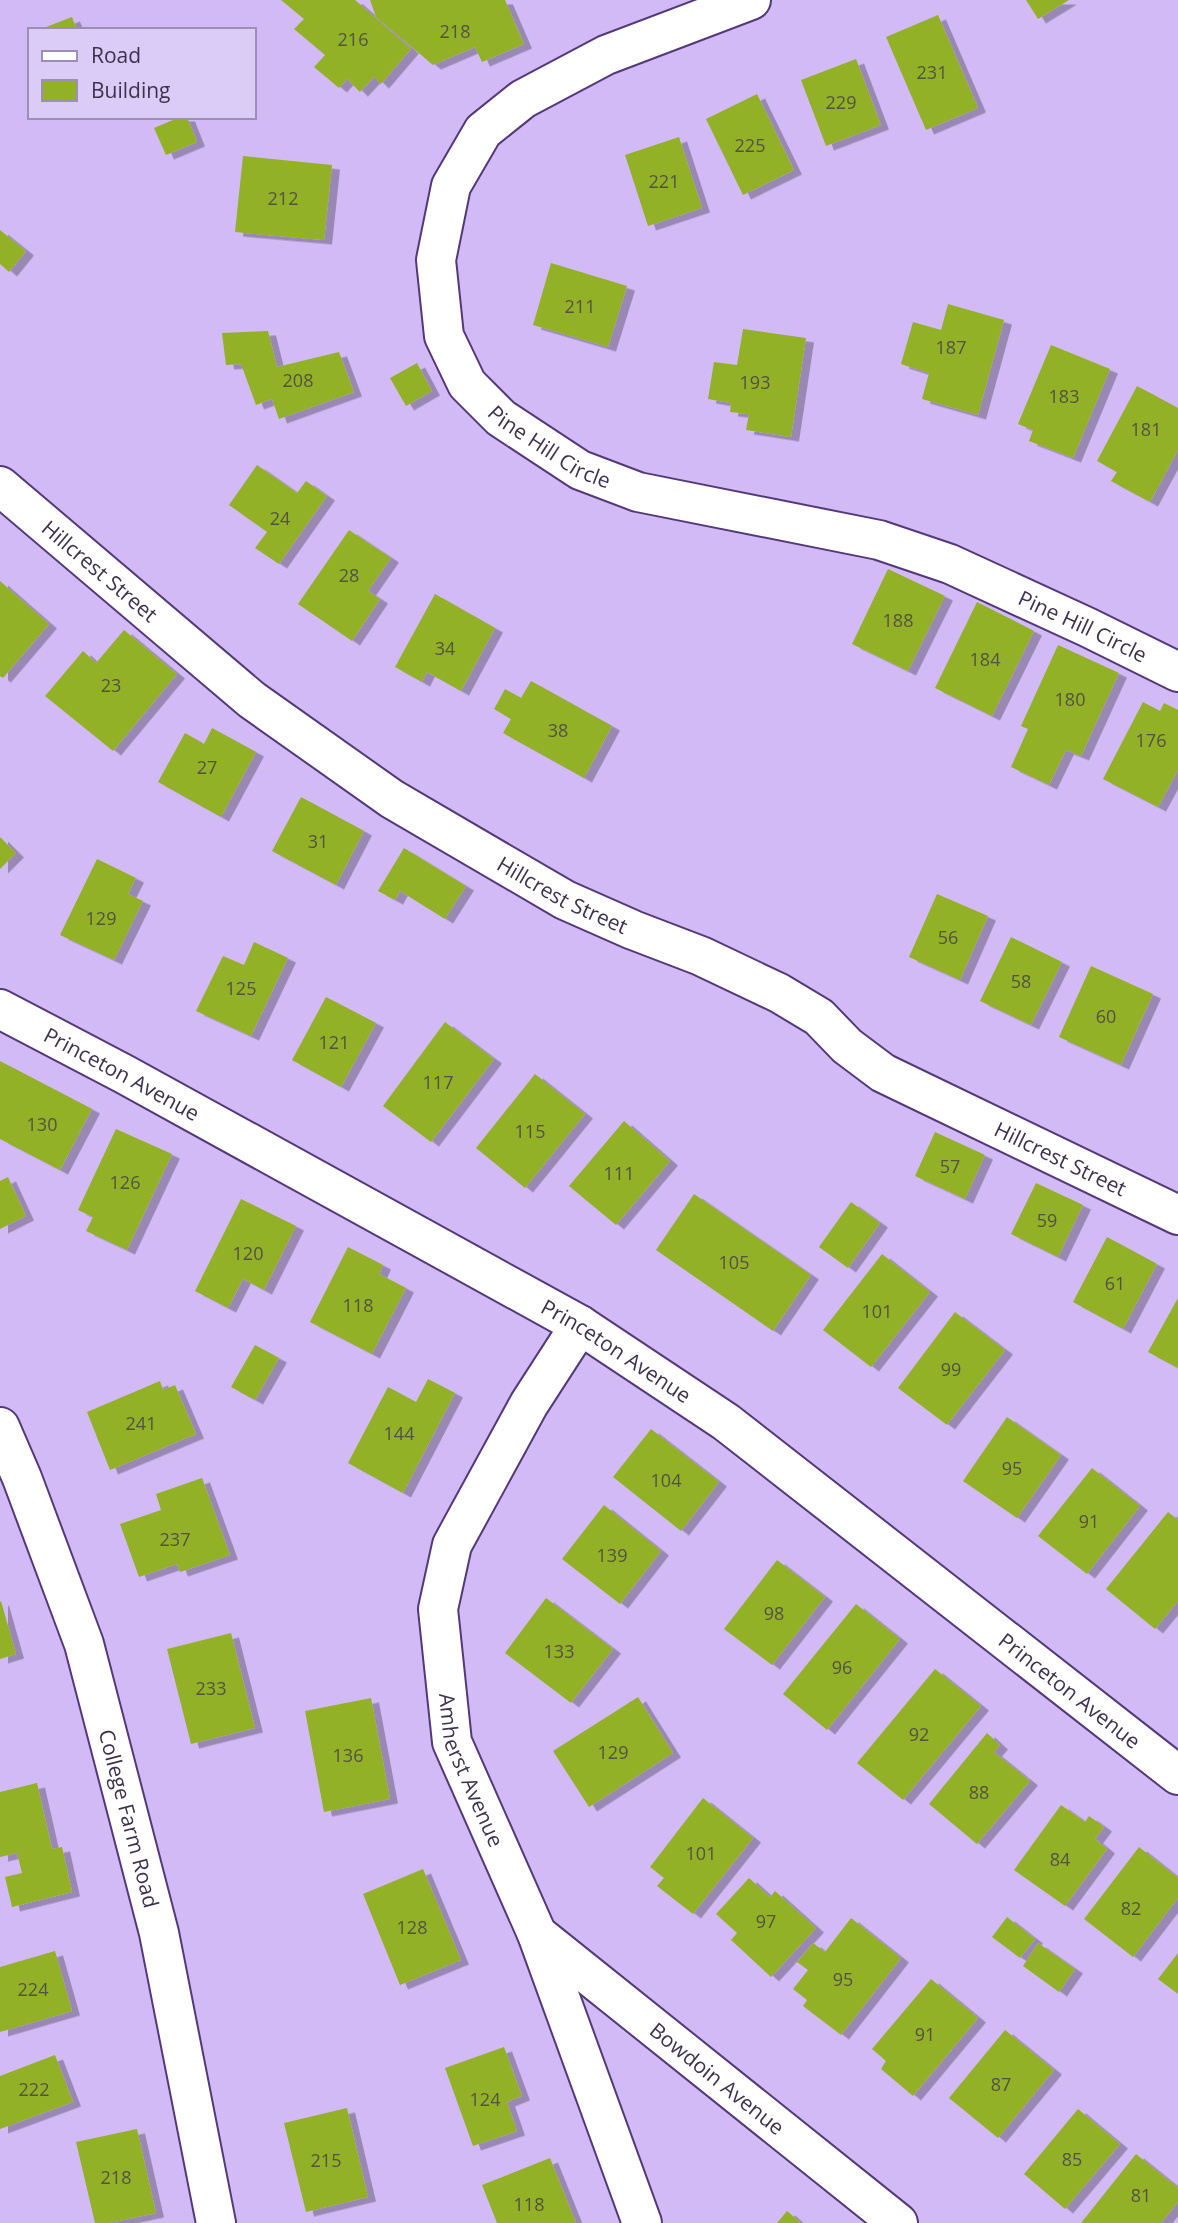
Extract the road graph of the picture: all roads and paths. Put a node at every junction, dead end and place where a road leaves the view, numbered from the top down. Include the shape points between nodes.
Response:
1 (751, 0) edge
2 (0, 485) edge
3 (1178, 672) edge
4 (0, 1009) edge
5 (1178, 1215) edge
6 (580, 1325) junction
7 (0, 1427) edge
8 (1178, 1775) edge
9 (537, 1934) junction
10 (216, 2223) edge
11 (642, 2223) edge
12 (898, 2223) edge

1 - 3 street, Pine Hill Circle via 606,55 523,99 482,131 451,186 436,260 444,336 467,384 502,418 580,470 638,492 879,540 915,552 963,569
2 - 5 street, Hillcrest Street via 252,700 392,799 565,900 779,993 819,1017 883,1073
4 - 6 street, Princeton Avenue
6 - 8 street, Princeton Avenue via 726,1422
6 - 9 street, Amherst Avenue via 529,1404 458,1533 438,1609 452,1742
7 - 10 street, College Farm Road via 84,1644 159,1933
9 - 11 street, Amherst Avenue
9 - 12 street, Bowdoin Avenue

